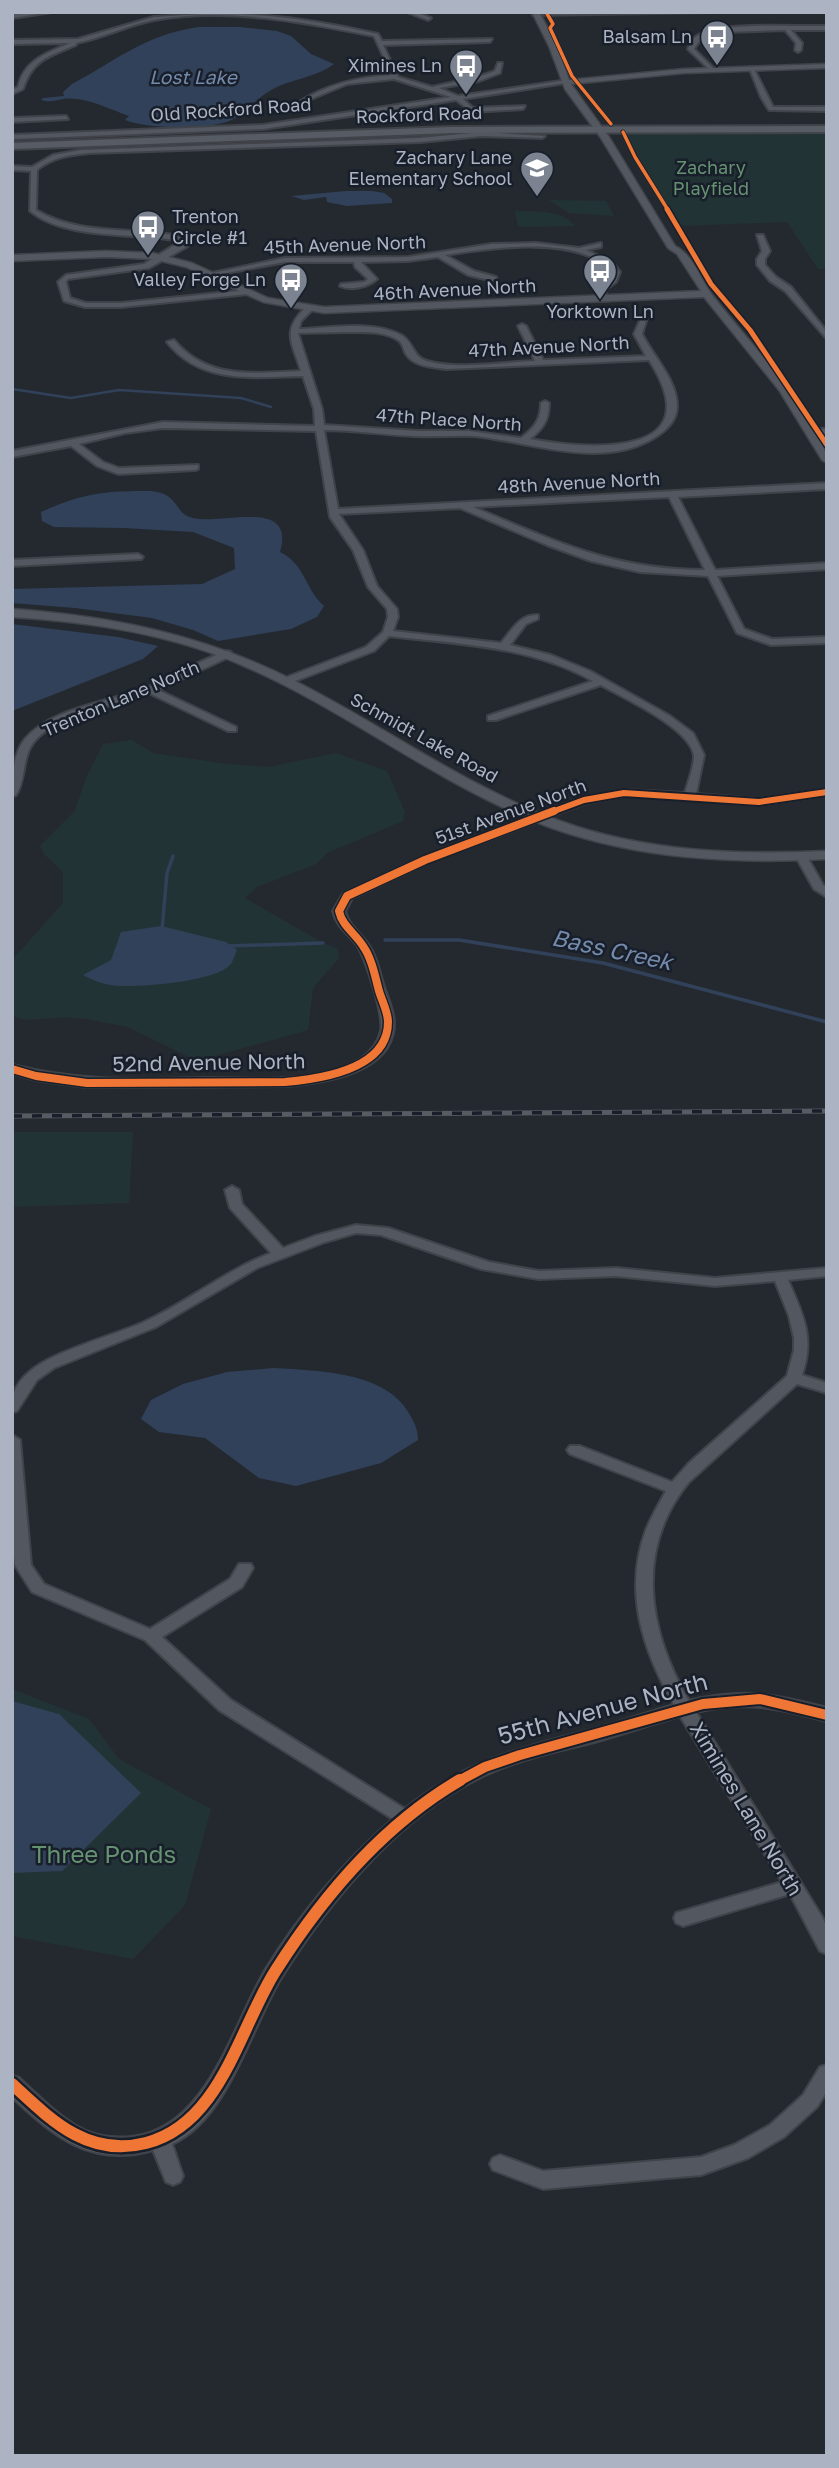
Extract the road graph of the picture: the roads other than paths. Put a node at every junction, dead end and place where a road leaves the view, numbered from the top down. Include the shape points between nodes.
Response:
1 (49, 12) edge
2 (410, 12) edge
3 (714, 12) edge
4 (584, 13) edge
5 (671, 13) edge
6 (536, 14) edge
7 (12, 16) edge
8 (428, 18) dead end
9 (827, 28) edge
10 (787, 29) junction
11 (85, 40) junction
12 (490, 40) dead end
13 (12, 42) edge
14 (381, 43) junction
15 (798, 50) dead end
16 (500, 64) dead end
17 (827, 66) edge
18 (751, 68) junction
19 (711, 69) junction
20 (12, 75) edge
21 (22, 75) junction
22 (394, 77) junction
23 (568, 82) junction
24 (435, 87) junction
25 (13, 92) edge
26 (460, 98) junction
27 (300, 103) dead end
28 (469, 107) junction
29 (523, 107) dead end
30 (459, 108) dead end
31 (827, 109) edge
32 (66, 118) dead end
33 (12, 120) edge
34 (603, 127) junction
35 (827, 127) edge
36 (542, 135) dead end
37 (12, 137) edge
38 (12, 145) edge
39 (12, 168) edge
40 (34, 169) junction
41 (760, 237) dead end
42 (598, 245) dead end
43 (579, 250) junction
44 (441, 256) junction
45 (12, 258) edge
46 (163, 258) junction
47 (357, 258) junction
48 (211, 274) junction
49 (493, 279) dead end
50 (344, 286) dead end
51 (248, 292) junction
52 (706, 294) junction
53 (606, 299) junction
54 (309, 309) junction
55 (644, 320) dead end
56 (522, 326) dead end
57 (295, 331) junction
58 (827, 337) edge
59 (171, 342) dead end
60 (652, 358) junction
61 (540, 363) junction
62 (306, 373) junction
63 (545, 403) dead end
64 (320, 428) junction
65 (811, 432) junction
66 (827, 432) edge
67 (523, 440) junction
68 (73, 443) junction
69 (12, 454) edge
70 (827, 460) edge
71 (195, 467) dead end
72 (827, 486) edge
73 (672, 494) junction
74 (459, 505) junction
75 (334, 512) junction
76 (138, 557) dead end
77 (12, 563) edge
78 (827, 566) edge
79 (712, 572) junction
80 (12, 613) edge
81 (535, 617) dead end
82 (387, 633) junction
83 (827, 640) edge
84 (505, 646) junction
85 (228, 654) junction
86 (286, 681) junction
87 (601, 682) junction
88 (150, 690) junction
89 (492, 718) dead end
90 (232, 729) dead end
91 (827, 792) edge
92 (12, 793) edge
93 (690, 796) junction
94 (537, 817) junction
95 (827, 855) edge
96 (802, 857) junction
97 (827, 894) edge
98 (388, 1030) joint
99 (12, 1069) edge
100 (232, 1190) dead end
101 (279, 1253) junction
102 (827, 1272) edge
103 (780, 1277) junction
104 (794, 1378) junction
105 (827, 1388) edge
106 (12, 1407) edge
107 (12, 1440) edge
108 (575, 1450) dead end
109 (675, 1489) junction
110 (245, 1568) dead end
111 (151, 1636) junction
112 (685, 1710) junction
113 (827, 1715) edge
114 (404, 1817) junction
115 (793, 1886) junction
116 (683, 1918) dead end
117 (827, 1946) edge
118 (827, 2073) edge
119 (12, 2084) edge
120 (160, 2140) junction
121 (500, 2164) dead end
122 (173, 2176) dead end

1 - 7 street
2 - 8 street
3 - 5 street
4 - 5 street
4 - 6 street
6 - 23 street
9 - 10 street
10 - 15 street via 801,46
10 - 19 street via 722,31 697,38 691,49
11 - 13 street
11 - 14 street via 140,21 198,15 294,20 376,35
11 - 21 street via 41,58
12 - 14 street
14 - 22 street
16 - 24 street via 498,72 486,77
17 - 18 street, Old Rockford Road
18 - 19 street, Old Rockford Road
18 - 31 street via 771,109
19 - 23 street, Old Rockford Road
20 - 21 street
21 - 25 street via 21,88
22 - 24 street
22 - 27 street via 333,85
23 - 26 street, Old Rockford Road
23 - 34 street
24 - 26 street
26 - 28 street
26 - 37 street, Old Rockford Road via 262,127
28 - 29 street
28 - 30 street
32 - 33 street
34 - 35 main road, Rockford Road
34 - 35 main road, Rockford Road
34 - 38 main road, Rockford Road via 425,127
34 - 38 main road, Rockford Road
34 - 52 street via 659,228
36 - 40 street via 97,151 60,156
39 - 40 street
40 - 46 street via 33,211 38,215 76,226 185,240
41 - 58 street via 766,251 761,265 814,314
42 - 43 street, 45th Avenue North
43 - 44 street, 45th Avenue North via 507,246
43 - 53 street via 614,267 616,276 601,290
44 - 47 street, 45th Avenue North
44 - 49 street
45 - 46 street, 45th Avenue North via 106,254
46 - 48 street, 45th Avenue North
46 - 51 street via 136,269 71,275 62,280 62,292 71,302 101,305
47 - 48 street, 45th Avenue North via 285,260
47 - 50 street via 373,279
48 - 51 street, 46th Avenue North
51 - 54 street, 46th Avenue North
52 - 53 street, 46th Avenue North
52 - 65 street via 783,389
53 - 54 street, 46th Avenue North
54 - 57 street
55 - 60 street via 638,334
56 - 61 street
57 - 61 street, 47th Avenue North via 395,335 418,360 447,367
57 - 62 street
59 - 62 street via 177,353 205,368
60 - 61 street, 47th Avenue North
60 - 67 street, 47th Place North via 669,386 671,400 667,423 655,433 638,443 597,449
62 - 64 street
63 - 67 street via 540,428
64 - 67 street, 47th Place North
64 - 68 street via 172,424
64 - 75 street
65 - 66 street
65 - 70 street
68 - 69 street
68 - 71 street via 100,464 118,471
72 - 73 street, 48th Avenue North
73 - 74 street, 48th Avenue North
73 - 79 street
74 - 75 street, 48th Avenue North
74 - 79 street via 608,563 658,572
75 - 82 street via 363,558 373,587 392,609
76 - 77 street
78 - 79 street
79 - 83 street via 740,631 759,640
80 - 85 street, Schmidt Lake Road via 124,626
81 - 84 street via 523,622
82 - 84 street
82 - 86 street via 356,656
84 - 87 street via 568,664
85 - 86 street, Schmidt Lake Road
85 - 88 street, Trenton Lane North
86 - 94 street, Schmidt Lake Road via 492,797
87 - 89 street
87 - 93 street via 689,735 699,755
88 - 90 street
88 - 92 street, Trenton Lane North via 39,732 25,747
91 - 93 street, 51st Avenue North via 759,802
93 - 94 street, 51st Avenue North via 614,794
94 - 96 street, Schmidt Lake Road via 590,835 670,851
94 - 98 street, 51st Avenue North via 347,895 341,920 369,957
95 - 96 street, Schmidt Lake Road
96 - 97 street via 818,887
98 - 99 street, 52nd Avenue North via 384,1042 363,1062 309,1080 76,1082
100 - 101 street via 235,1205
101 - 103 street via 368,1229 513,1272 616,1272 715,1282
101 - 106 street via 151,1324 49,1365 32,1377
102 - 103 street
103 - 104 street via 803,1337
104 - 105 street
104 - 109 street, Ximines Lane North
107 - 111 street via 21,1553 29,1577 38,1588
108 - 109 street
109 - 112 street, Ximines Lane North via 648,1550 643,1584 656,1657
110 - 111 street via 236,1583
111 - 114 street via 225,1704
112 - 113 street, 55th Avenue North via 761,1699
112 - 114 street, 55th Avenue North via 504,1760 470,1774
112 - 115 street, Ximines Lane North
114 - 120 street via 357,1866 274,1972 198,2113
115 - 116 street
115 - 117 street, Ximines Lane North
118 - 121 street via 810,2101 777,2131 741,2152 701,2166 543,2180
119 - 120 street via 77,2139 103,2147
120 - 122 street

